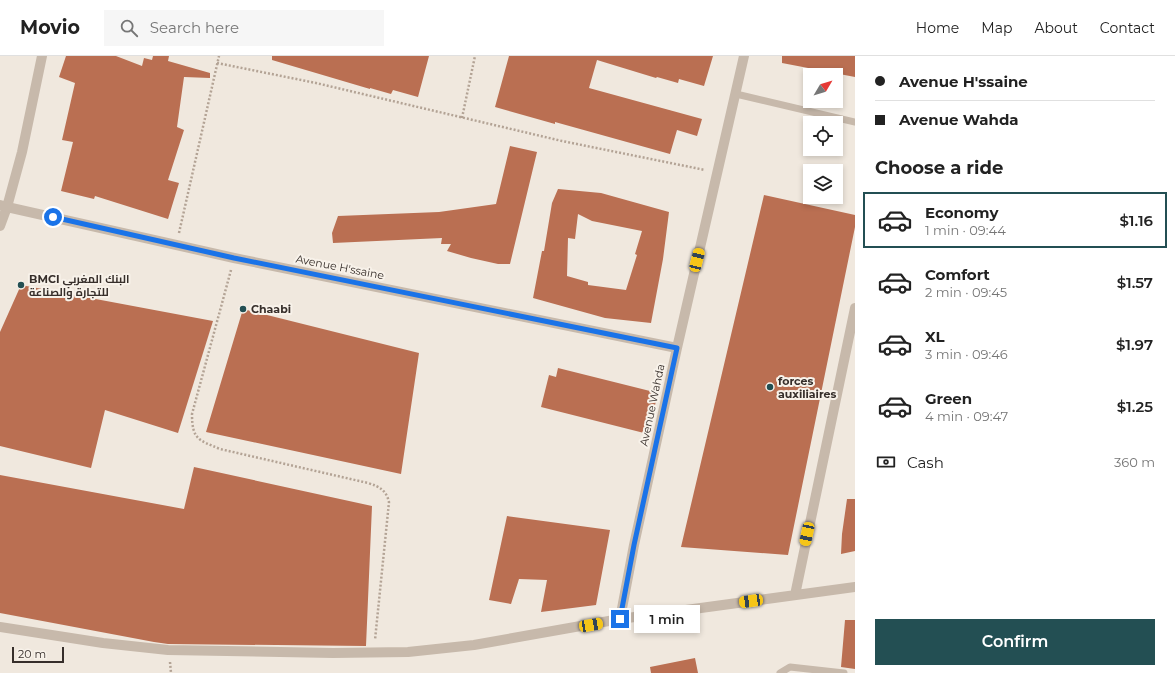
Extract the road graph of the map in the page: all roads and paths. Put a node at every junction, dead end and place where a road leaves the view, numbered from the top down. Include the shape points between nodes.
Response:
1 (42, 56) edge
2 (219, 56) edge
3 (475, 56) edge
4 (744, 56) edge
5 (217, 63) junction
6 (736, 94) junction
7 (462, 118) junction
8 (855, 122) edge
9 (718, 173) junction
10 (4, 206) edge
11 (0, 226) edge
12 (176, 245) junction
13 (234, 258) junction
14 (855, 308) edge
15 (677, 348) junction
16 (855, 587) edge
17 (795, 595) junction
18 (620, 619) junction
19 (0, 627) edge
20 (374, 653) junction
21 (780, 673) edge
22 (844, 673) edge

1 - 10 street via 22,152
2 - 5 path
3 - 7 path
4 - 6 street, Avenue Wahda
5 - 7 path via 316,83
5 - 12 path
6 - 8 lane
6 - 9 street, Avenue Wahda
7 - 9 path
9 - 15 street, Avenue Wahda
10 - 11 street
10 - 12 street, Avenue H'ssaine
12 - 13 street, Avenue H'ssaine
13 - 15 street, Avenue H'ssaine
13 - 20 path via 192,414 194,434 200,440 220,449 368,483 384,490 389,502
14 - 17 street
15 - 18 street, Avenue Wahda
16 - 17 street
17 - 18 street
18 - 20 street via 474,645
19 - 20 street via 168,650
21 - 22 lane via 790,667

